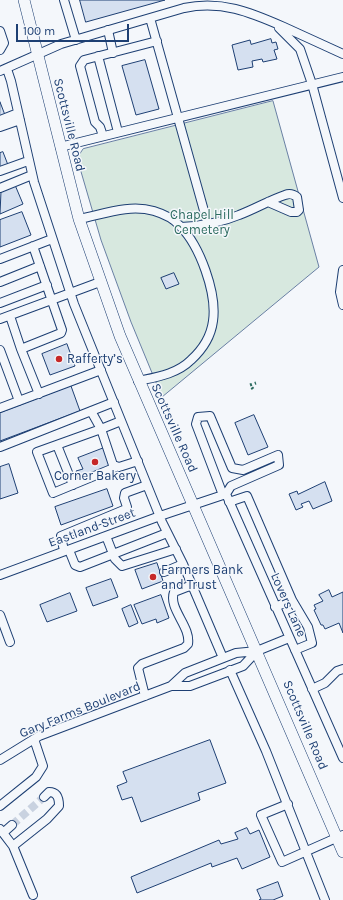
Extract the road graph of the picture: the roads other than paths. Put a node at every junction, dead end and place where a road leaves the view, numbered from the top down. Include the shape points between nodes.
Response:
1 (24, 0) edge
2 (64, 0) edge
3 (183, 4) edge
4 (150, 18) junction
5 (270, 21) junction
6 (108, 30) junction
7 (0, 31) edge
8 (76, 40) junction
9 (157, 41) junction
10 (0, 50) edge
11 (113, 52) junction
12 (37, 54) junction
13 (343, 54) edge
14 (98, 56) junction
15 (4, 70) edge
16 (343, 77) edge
17 (312, 84) junction
18 (19, 117) junction
19 (178, 117) junction
20 (0, 120) edge
21 (0, 127) edge
22 (118, 132) junction
23 (103, 136) junction
24 (60, 147) junction
25 (28, 161) junction
26 (0, 171) edge
27 (32, 175) junction
28 (0, 188) edge
29 (343, 198) edge
30 (268, 202) dead end
31 (79, 219) junction
32 (208, 225) junction
33 (181, 226) junction
34 (52, 239) junction
35 (33, 246) junction
36 (0, 259) edge
37 (40, 266) junction
38 (343, 270) edge
39 (0, 282) edge
40 (100, 282) junction
41 (47, 285) junction
42 (70, 293) junction
43 (53, 300) junction
44 (0, 303) edge
45 (343, 305) edge
46 (10, 316) junction
47 (0, 319) edge
48 (21, 349) junction
49 (0, 350) edge
50 (101, 370) junction
51 (138, 381) junction
52 (39, 394) junction
53 (19, 401) junction
54 (114, 402) junction
55 (0, 408) edge
56 (91, 412) junction
57 (122, 421) junction
58 (101, 429) junction
59 (57, 445) junction
60 (0, 447) edge
61 (138, 461) junction
62 (116, 467) junction
63 (73, 485) junction
64 (147, 485) junction
65 (226, 497) junction
66 (192, 504) junction
67 (160, 516) junction
68 (167, 533) junction
69 (106, 536) junction
70 (176, 549) junction
71 (67, 550) junction
72 (113, 553) junction
73 (183, 564) junction
74 (164, 572) dead end
75 (0, 575) edge
76 (192, 585) junction
77 (292, 600) junction
78 (275, 607) junction
79 (0, 615) edge
80 (289, 638) junction
81 (10, 642) dead end
82 (295, 650) junction
83 (258, 651) junction
84 (223, 658) junction
85 (343, 669) edge
86 (230, 670) junction
87 (171, 686) junction
88 (312, 689) junction
89 (145, 696) junction
90 (34, 739) junction
91 (341, 748) edge
92 (343, 758) edge
93 (0, 760) edge
94 (44, 797) dead end
95 (288, 804) junction
96 (0, 806) edge
97 (12, 825) tunnel mouth
98 (2, 831) edge
99 (340, 836) edge
100 (13, 846) junction
101 (306, 850) junction
102 (343, 852) edge
103 (33, 895) dead end
104 (325, 900) edge

1 - 12 main road, Scottsville Road
2 - 8 street
3 - 4 street
3 - 5 street via 226,6 250,12
4 - 6 street
4 - 9 street
5 - 13 street
5 - 17 street via 300,49
6 - 8 street
6 - 11 street
7 - 10 street via 4,43
8 - 12 street
9 - 11 street
9 - 19 street
11 - 14 street
12 - 15 street
12 - 24 main road, Scottsville Road
14 - 22 street
14 - 23 street via 84,60 80,66 95,122
15 - 18 street
16 - 17 street
17 - 19 street
17 - 29 street
18 - 20 street
18 - 21 street
18 - 25 street
19 - 22 street
19 - 32 street
22 - 23 street
23 - 24 street
24 - 31 main road, Scottsville Road
25 - 26 street
25 - 27 street
27 - 28 street
27 - 34 street
30 - 32 street via 239,216
31 - 33 street via 121,209 141,208 166,216
31 - 40 main road, Scottsville Road
32 - 33 street
33 - 51 street via 196,249 207,276 213,305 211,328 201,350 184,366 171,373
34 - 35 street
34 - 42 street
35 - 36 street
35 - 37 street
37 - 39 street
37 - 41 street
38 - 45 street via 340,292
40 - 42 street
40 - 51 main road, Scottsville Road
41 - 43 street
41 - 44 street
42 - 43 street
42 - 50 street
43 - 46 street
43 - 48 street via 62,326 61,333
46 - 47 street
46 - 48 street
48 - 52 street
49 - 53 street
50 - 52 street
50 - 54 street
51 - 66 main road, Scottsville Road
52 - 53 street
53 - 55 street
54 - 56 street
54 - 57 street
56 - 58 street
56 - 60 street
57 - 58 street
57 - 61 street
58 - 59 street
58 - 62 street
59 - 63 street
59 - 63 street via 38,452 53,493
61 - 62 street
61 - 64 street
62 - 63 street
64 - 67 street
64 - 71 street via 125,493 126,509 61,536
65 - 65 street, Lovers Lane via 231,486 279,465 278,455 243,470 232,468 210,416 198,417 196,424
65 - 66 street
65 - 77 street via 248,496
65 - 78 street, Lovers Lane
66 - 67 street, Eastland Street
66 - 83 main road, Scottsville Road
67 - 68 street
67 - 69 street, Eastland Street
68 - 70 street
68 - 72 street
69 - 71 street, Eastland Street
69 - 72 street
70 - 72 street via 122,566 118,564
70 - 73 street
71 - 72 street via 77,567
71 - 75 street, Eastland Street
73 - 74 street
73 - 76 street
76 - 84 street
76 - 89 street via 174,592 173,599 187,633 188,644 138,668
77 - 78 street
77 - 82 street via 308,627 312,643
78 - 80 street, Lovers Lane
79 - 81 street
80 - 82 street, Lovers Lane
80 - 83 street
82 - 88 street, Lovers Lane
83 - 84 street, Gary Farms Boulevard via 236,653
83 - 86 street, Gary Farms Boulevard via 243,666
83 - 99 main road, Scottsville Road
84 - 87 street, Gary Farms Boulevard via 185,673
85 - 88 street via 337,671 325,683
86 - 87 street, Gary Farms Boulevard via 190,686
86 - 95 street
87 - 89 street, Gary Farms Boulevard
88 - 91 street, Lovers Lane
89 - 90 street, Gary Farms Boulevard
90 - 93 street, Gary Farms Boulevard
90 - 96 street via 43,766 36,777
91 - 92 street, Lovers Lane
94 - 100 street via 49,792 56,794 59,806
95 - 101 street
95 - 101 street via 261,815 282,862
97 - 98 street
98 - 100 street
99 - 101 street
99 - 102 main road, Scottsville Road
100 - 103 street
101 - 104 street

